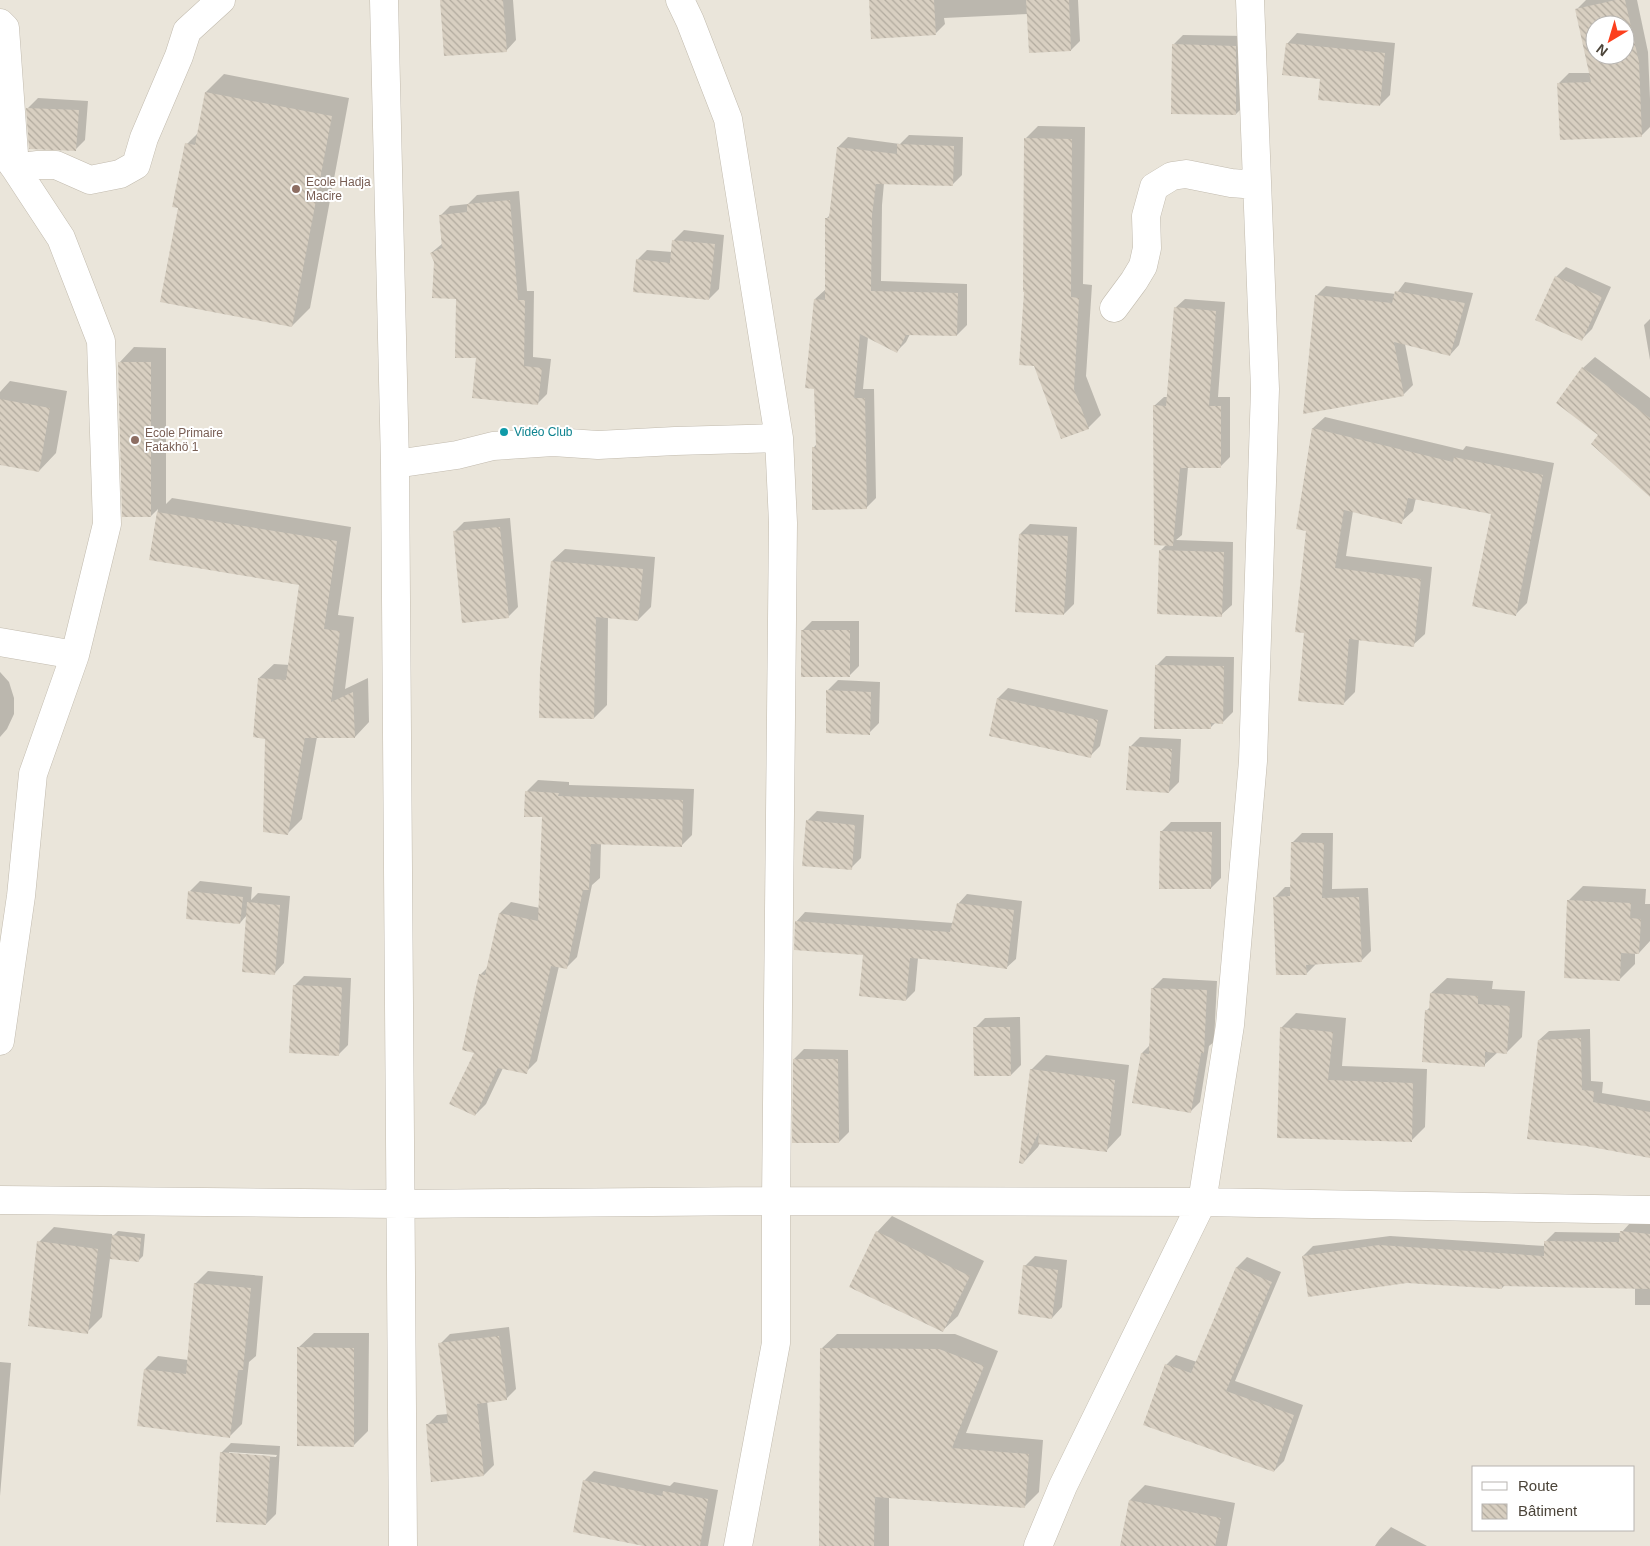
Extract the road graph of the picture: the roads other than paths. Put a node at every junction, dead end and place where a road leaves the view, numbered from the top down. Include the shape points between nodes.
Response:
1 (221, 0) edge
2 (384, 0) edge
3 (680, 0) edge
4 (1250, 0) edge
5 (0, 23) edge
6 (8, 158) edge
7 (1257, 185) junction
8 (1114, 308) dead end
9 (779, 438) junction
10 (395, 464) junction
11 (0, 642) edge
12 (75, 656) junction
13 (0, 1041) edge
14 (0, 1200) edge
15 (776, 1201) junction
16 (1202, 1202) junction
17 (400, 1204) junction
18 (1650, 1210) edge
19 (403, 1546) edge
20 (738, 1546) edge
21 (1038, 1546) edge

1 - 6 street via 186,31 136,165 120,174 90,180 56,165 38,165
2 - 10 street
3 - 9 street via 728,119
4 - 7 street
5 - 6 street via 5,28
6 - 12 street via 61,238 101,340 107,524
7 - 8 street via 1186,174 1172,176 1154,187 1146,216 1148,248 1143,266
7 - 16 street via 1265,389 1253,761 1230,1025
9 - 10 street via 493,446 458,455
9 - 15 street via 783,533
10 - 17 street
11 - 12 street
12 - 13 street via 33,774 21,896
14 - 17 street
15 - 16 street
15 - 17 street
15 - 20 street via 776,1343
16 - 18 street
16 - 21 street via 1063,1486
17 - 19 street

